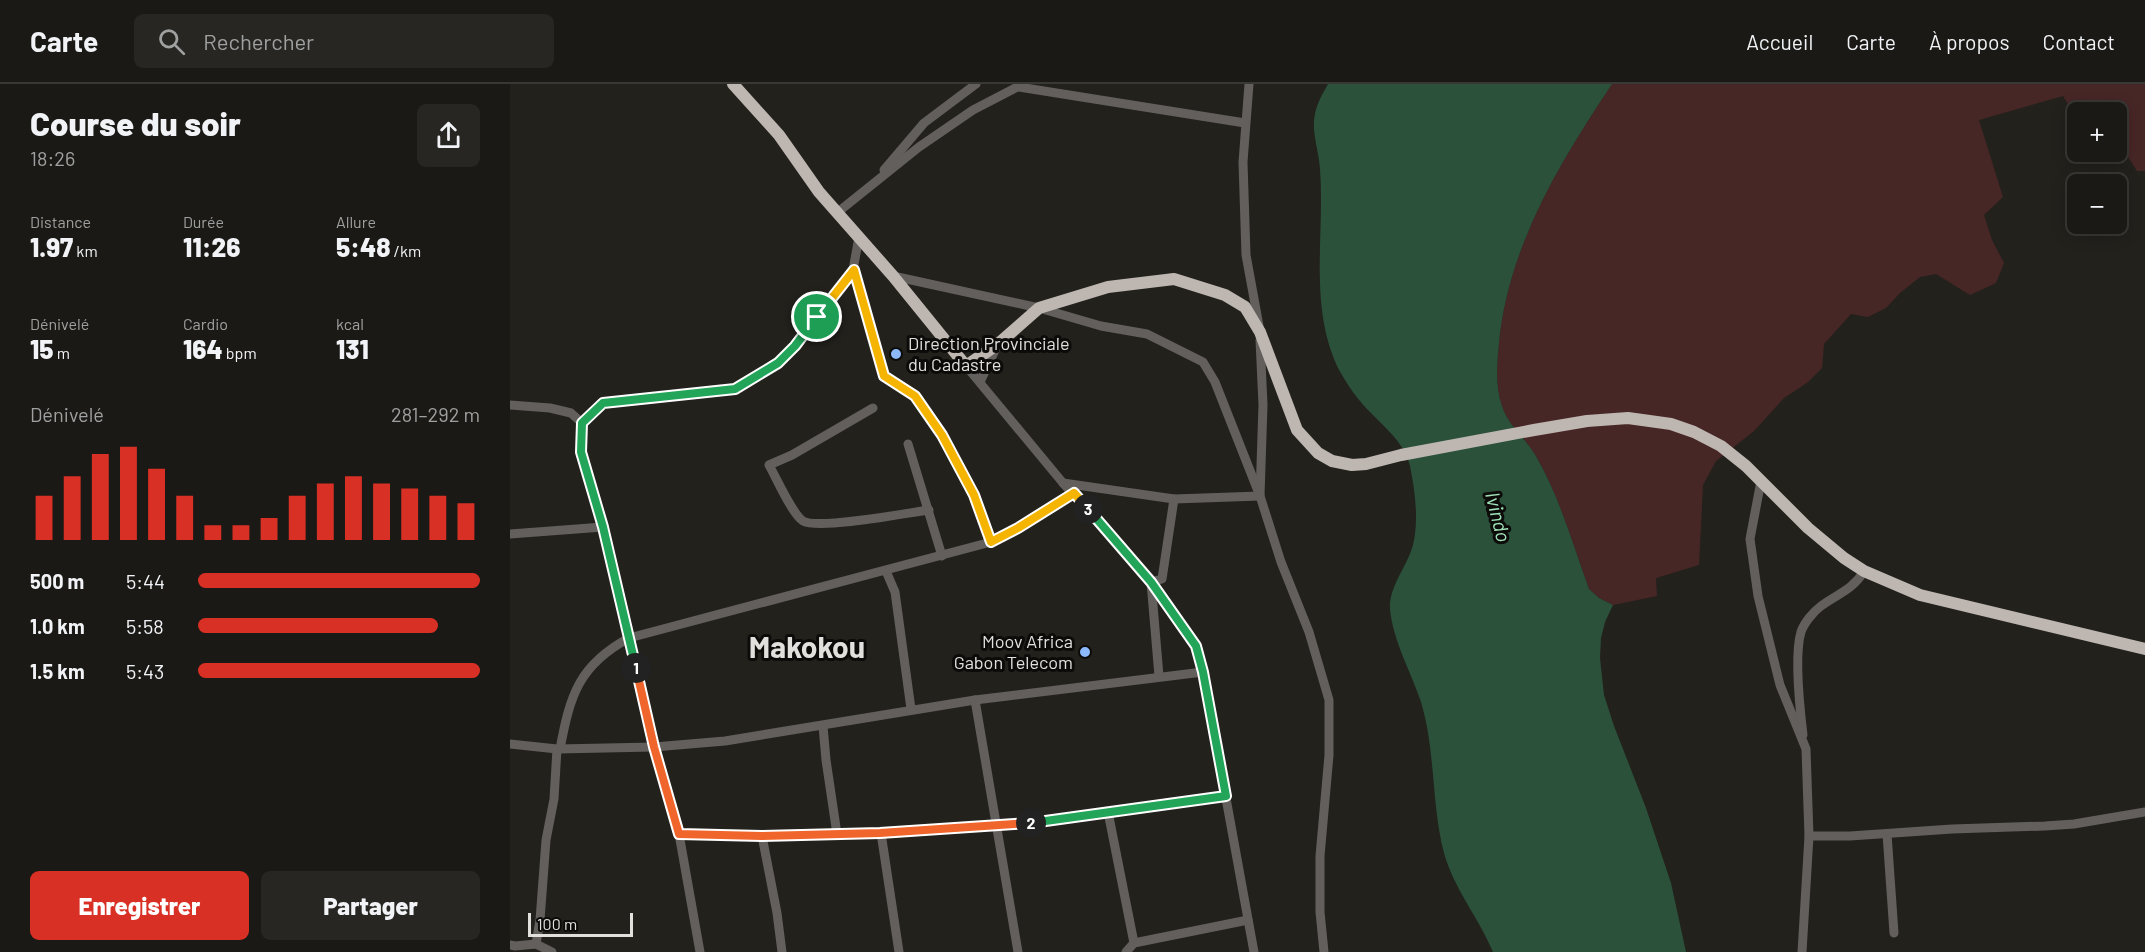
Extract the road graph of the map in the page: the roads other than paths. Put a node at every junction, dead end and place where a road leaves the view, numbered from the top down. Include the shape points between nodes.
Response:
1 (733, 84) edge
2 (976, 84) edge
3 (1249, 84) edge
4 (1021, 86) edge
5 (1245, 123) junction
6 (869, 187) junction
7 (838, 212) junction
8 (859, 237) junction
9 (854, 270) junction
10 (893, 276) junction
11 (1039, 308) junction
12 (1260, 332) junction
13 (998, 344) junction
14 (966, 366) junction
15 (980, 382) junction
16 (510, 405) edge
17 (873, 408) dead end
18 (582, 423) junction
19 (908, 444) dead end
20 (1761, 481) junction
21 (1063, 483) junction
22 (1074, 493) junction
23 (1260, 496) junction
24 (1174, 499) junction
25 (929, 510) junction
26 (603, 527) junction
27 (510, 534) edge
28 (991, 542) junction
29 (942, 556) junction
30 (886, 571) junction
31 (1864, 571) junction
32 (1151, 582) junction
33 (629, 638) junction
34 (2145, 649) edge
35 (1203, 672) junction
36 (1159, 676) junction
37 (975, 700) junction
38 (911, 709) junction
39 (823, 726) junction
40 (510, 744) edge
41 (654, 747) junction
42 (559, 749) junction
43 (1806, 749) junction
44 (1226, 796) junction
45 (1108, 812) junction
46 (2145, 813) edge
47 (996, 825) junction
48 (880, 833) junction
49 (679, 834) junction
50 (837, 834) junction
51 (1887, 834) junction
52 (762, 836) junction
53 (1809, 836) junction
54 (1248, 920) junction
55 (1894, 933) dead end
56 (1134, 943) junction
57 (510, 945) edge
58 (536, 945) junction
59 (552, 952) edge
60 (700, 952) edge
61 (782, 952) edge
62 (899, 952) edge
63 (1018, 952) edge
64 (1126, 952) edge
65 (1254, 952) edge
66 (1324, 952) edge
67 (1802, 952) edge

1 - 7 highway via 779,135
2 - 6 street via 924,123
3 - 5 street
4 - 5 street
4 - 6 street via 973,110
5 - 12 street via 1246,255
6 - 7 street
7 - 8 highway
8 - 9 street
8 - 10 highway
9 - 18 street via 795,346 778,363 735,389 603,403
9 - 28 street via 884,376 915,396 942,435 974,495
10 - 11 street
10 - 14 highway
11 - 12 highway via 1108,287 1174,279 1225,294 1245,307
11 - 13 highway
11 - 23 street via 1147,334 1203,363 1215,382
12 - 20 highway via 1297,430 1318,453 1332,461 1366,464 1534,430 1628,418 1671,424 1694,432 1721,446
12 - 23 street
13 - 14 highway
13 - 15 street
14 - 15 street
15 - 21 street
16 - 18 street via 571,413
17 - 25 street via 770,465 783,492 802,520 809,522
18 - 26 street via 581,452
19 - 25 street
20 - 31 highway via 1826,544
20 - 43 street via 1750,539 1758,596 1779,685
21 - 22 street
21 - 24 street
22 - 28 street
22 - 32 street
23 - 24 street
23 - 66 street via 1329,700 1329,754 1320,856
24 - 32 street via 1162,579
25 - 29 street
26 - 27 street
26 - 33 street
28 - 29 street
29 - 30 street
30 - 33 street
30 - 38 street via 895,592
31 - 34 highway via 1920,595
31 - 43 street via 1848,590 1821,606 1801,631 1797,661
32 - 35 street via 1196,646
32 - 36 street
33 - 41 street
33 - 42 street via 588,668 574,692
35 - 36 street
35 - 44 street
36 - 37 street
37 - 38 street
37 - 47 street
38 - 39 street
39 - 41 street
39 - 50 street
40 - 42 street
41 - 42 street
41 - 49 street
42 - 58 street
43 - 53 street
44 - 45 street
44 - 54 street
45 - 47 street
45 - 56 street
46 - 51 street via 2073,824
47 - 48 street
47 - 63 street
48 - 50 street
48 - 62 street
49 - 52 street
49 - 60 street
50 - 52 street
51 - 53 street
51 - 55 street
52 - 61 street
53 - 67 street
54 - 56 street
54 - 65 street
56 - 64 street
57 - 58 street
58 - 59 street

